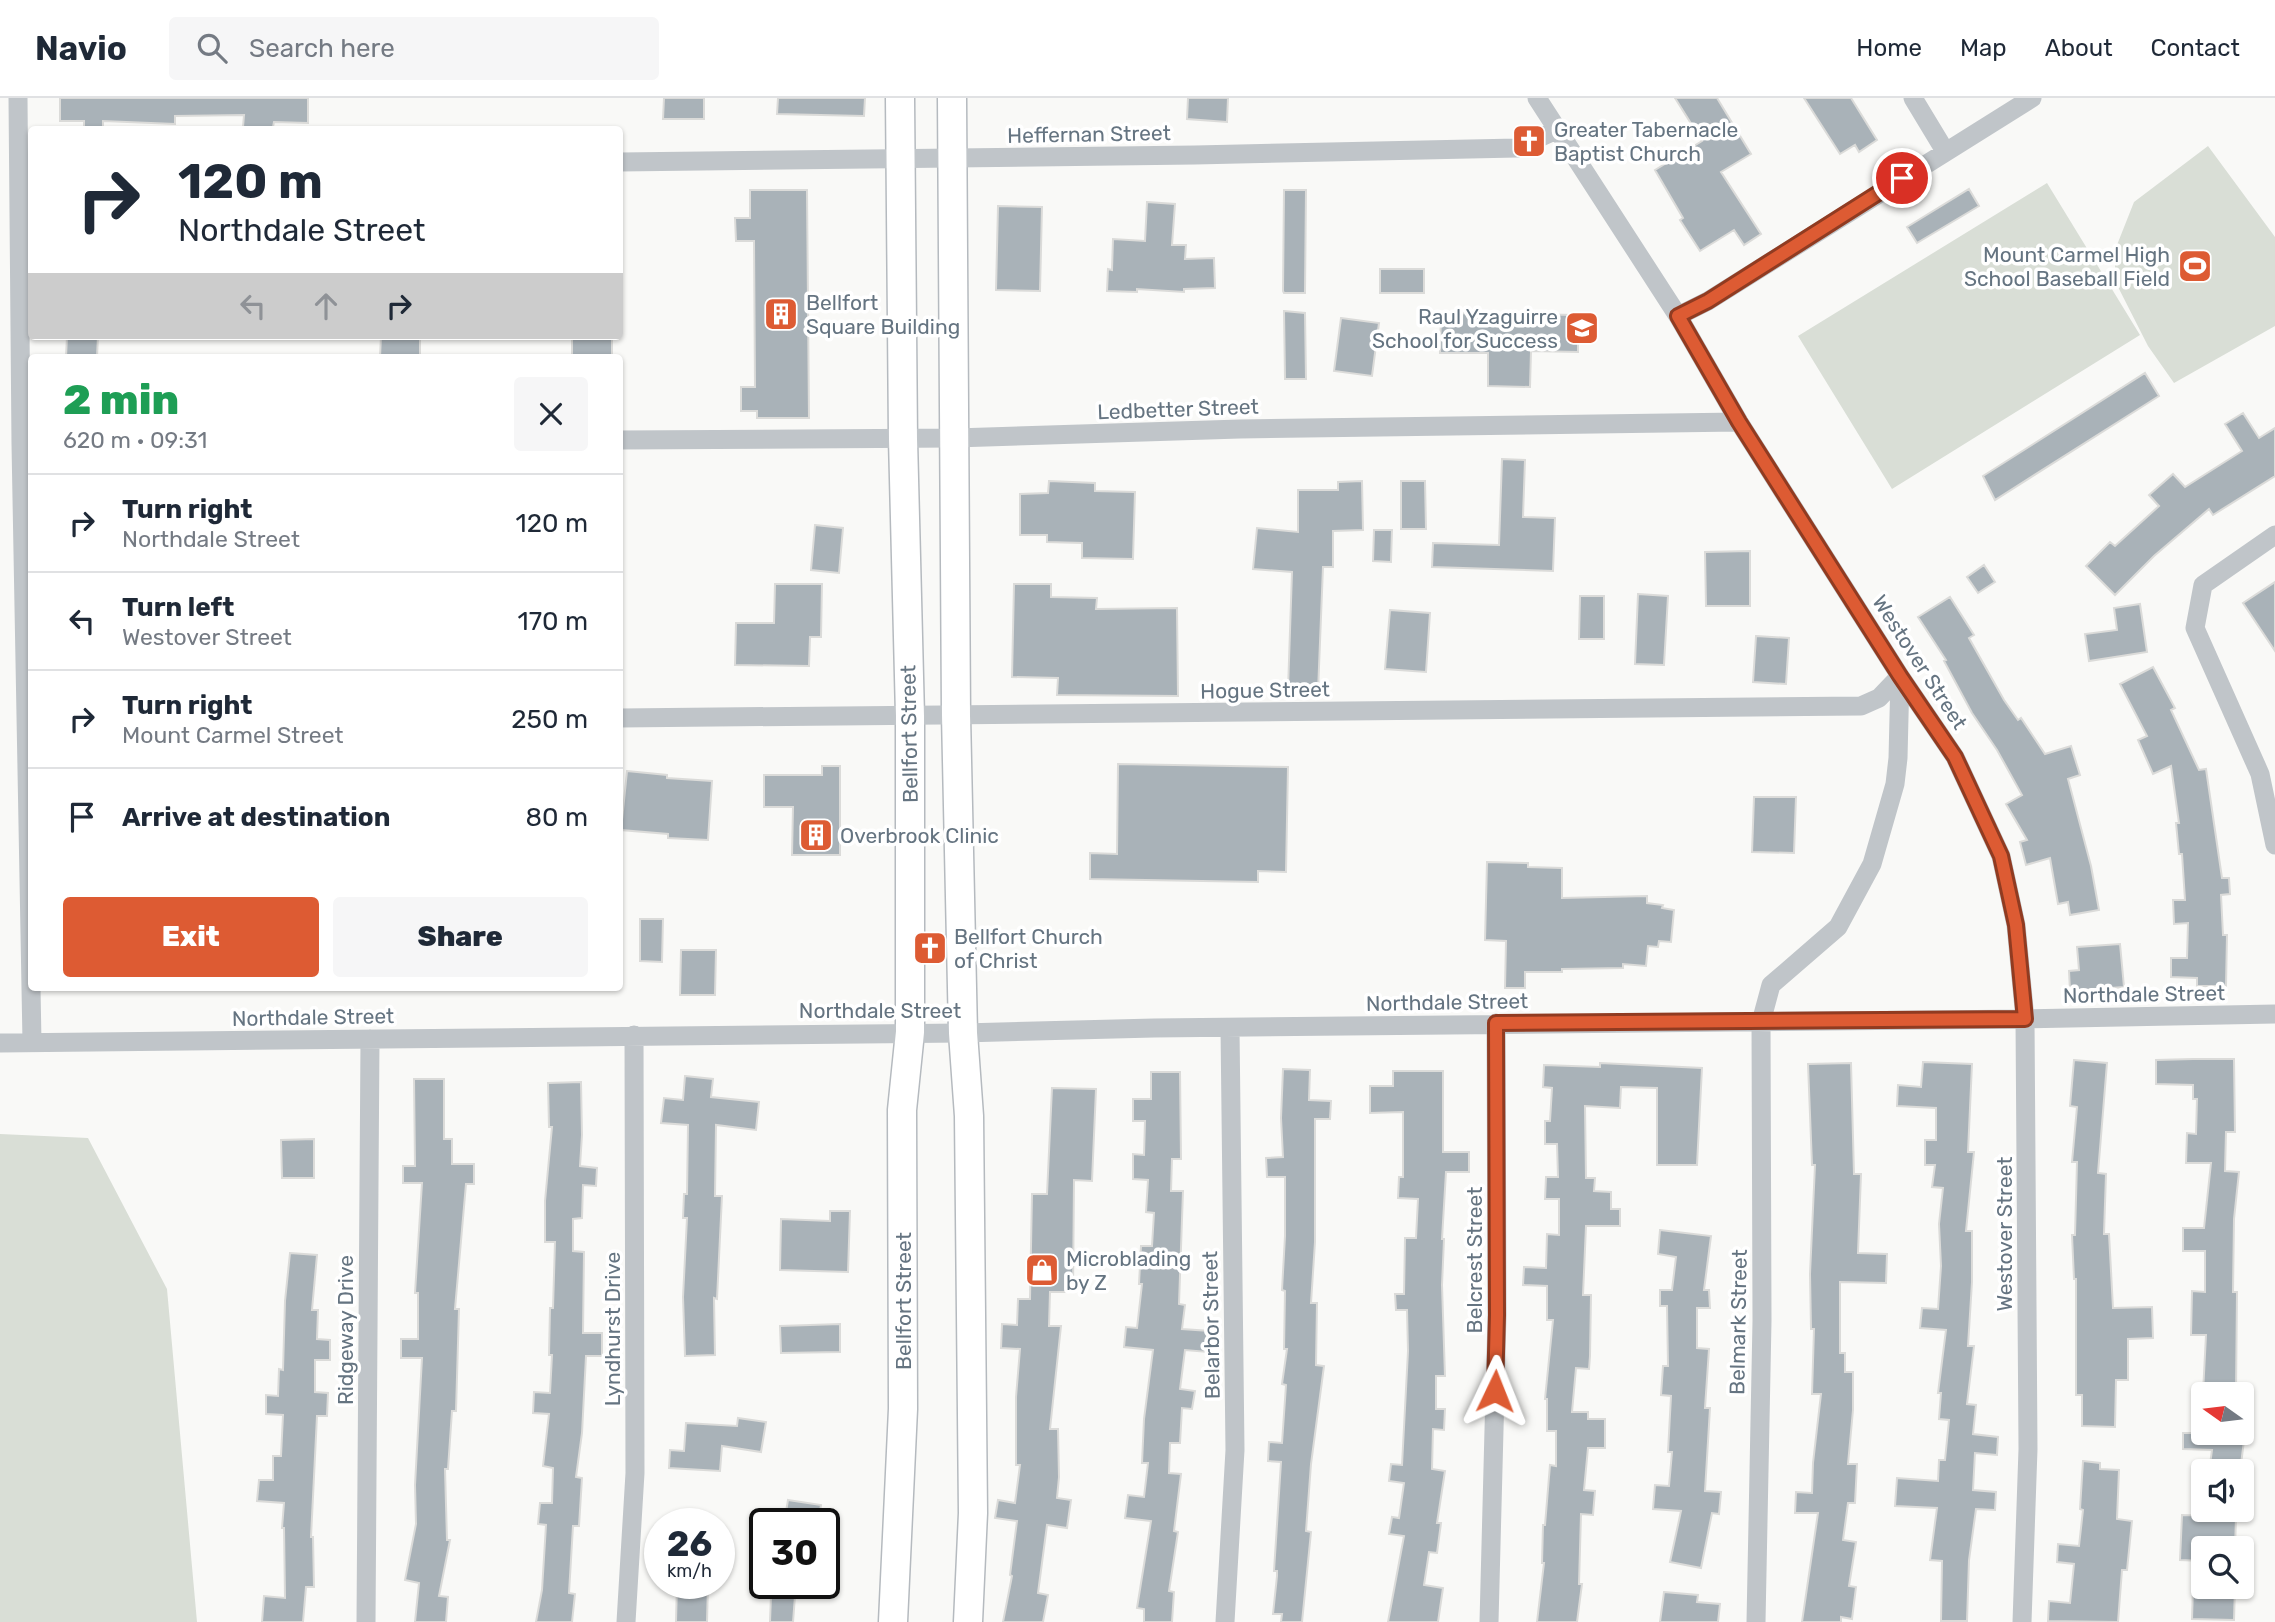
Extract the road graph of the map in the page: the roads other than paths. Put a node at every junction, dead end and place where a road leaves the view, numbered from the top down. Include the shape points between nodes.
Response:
1 (18, 98) edge
2 (900, 98) edge
3 (952, 98) edge
4 (1537, 98) edge
5 (1913, 98) edge
6 (2032, 98) edge
7 (1556, 131) junction
8 (1945, 151) junction
9 (952, 158) junction
10 (900, 159) junction
11 (623, 162) edge
12 (25, 168) edge
13 (1678, 316) junction
14 (1739, 422) junction
15 (955, 438) junction
16 (904, 439) junction
17 (623, 440) edge
18 (26, 444) edge
19 (2275, 535) edge
20 (28, 631) edge
21 (1900, 676) junction
22 (956, 715) junction
23 (910, 716) junction
24 (623, 718) edge
25 (2275, 845) edge
26 (32, 991) edge
27 (2275, 1014) edge
28 (2025, 1019) junction
29 (1761, 1022) junction
30 (1496, 1023) junction
31 (1230, 1028) junction
32 (910, 1032) junction
33 (963, 1033) junction
34 (634, 1035) junction
35 (370, 1039) junction
36 (32, 1042) junction
37 (0, 1043) edge
38 (366, 1622) edge
39 (626, 1622) edge
40 (893, 1622) edge
41 (968, 1622) edge
42 (1225, 1622) edge
43 (1489, 1622) edge
44 (1756, 1622) edge
45 (2022, 1622) edge

1 - 12 street
2 - 10 main road, Bellfort Street
3 - 9 main road
4 - 7 street, Westover Street
5 - 8 street
6 - 8 street
7 - 9 street, Heffernan Street via 1517,148
7 - 13 street, Westover Street
8 - 13 street
9 - 10 street, Heffernan Street
9 - 15 main road
10 - 11 street, Heffernan Street
10 - 16 main road, Bellfort Street
12 - 18 street
13 - 14 street, Westover Street
14 - 15 street, Ledbetter Street
14 - 21 street, Westover Street
15 - 16 street, Ledbetter Street
15 - 22 main road
16 - 17 street, Ledbetter Street
16 - 23 main road, Bellfort Street
18 - 20 street
19 - 25 street via 2203,585 2195,628 2260,774
21 - 22 street, Hogue Street via 1879,698 1861,706
21 - 28 street, Westover Street via 1955,757 2001,856 2016,925
21 - 29 street via 1895,784 1872,864 1838,927 1771,985
22 - 23 street, Hogue Street
22 - 33 main road
23 - 24 street, Hogue Street
23 - 32 main road, Bellfort Street
26 - 36 street
27 - 28 street, Northdale Street
28 - 29 street, Northdale Street
28 - 45 street, Westover Street via 2028,1449
29 - 30 street, Northdale Street
29 - 44 street, Belmark Street
30 - 31 street, Northdale Street
30 - 43 street, Belcrest Street via 1497,1315
31 - 33 street, Northdale Street
31 - 42 street, Belarbor Street via 1235,1450
32 - 33 street, Northdale Street
32 - 34 street, Northdale Street
32 - 40 main road, Bellfort Street via 902,1110 904,1409
33 - 41 main road via 969,1116 973,1513
34 - 35 street, Northdale Street
34 - 39 street, Lyndhurst Drive via 635,1473
35 - 36 street, Northdale Street
35 - 38 street, Ridgeway Drive
36 - 37 street, Northdale Street

